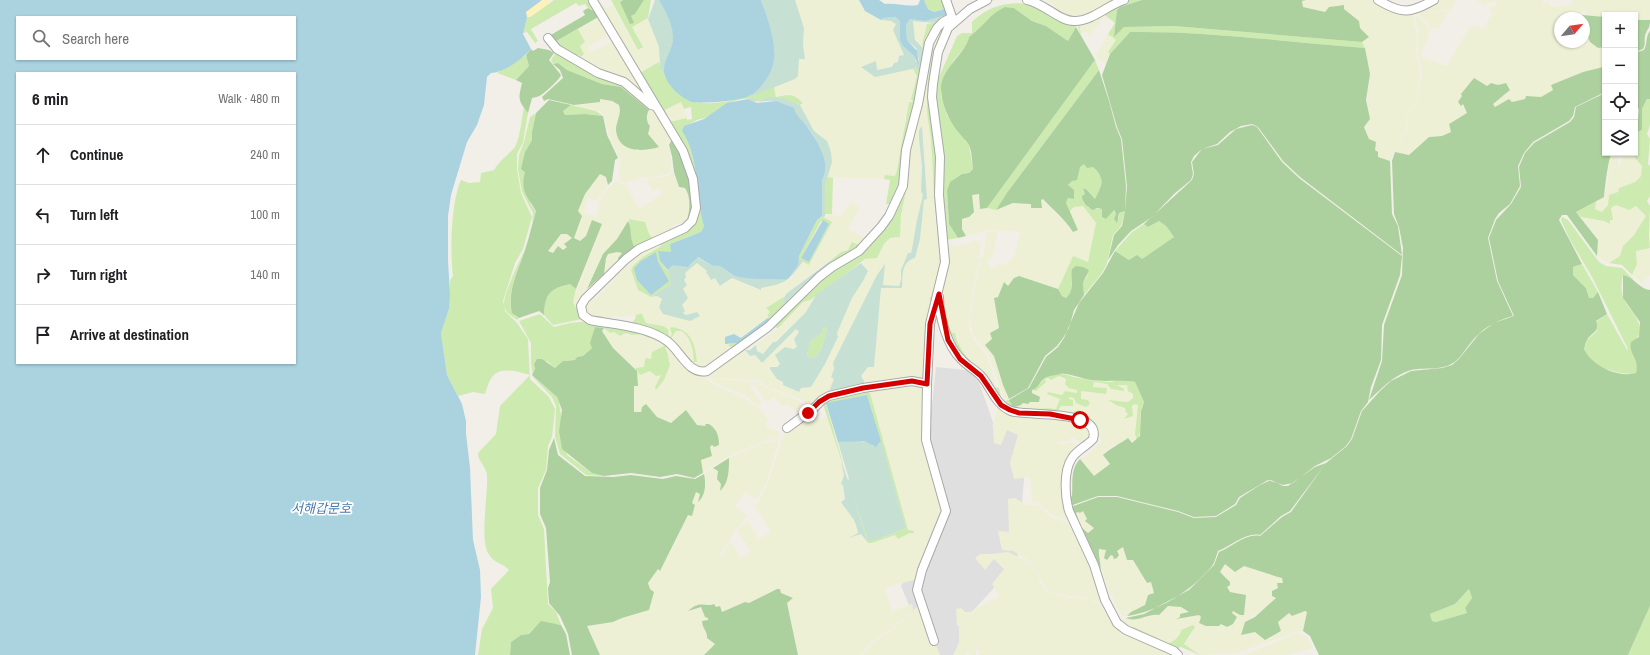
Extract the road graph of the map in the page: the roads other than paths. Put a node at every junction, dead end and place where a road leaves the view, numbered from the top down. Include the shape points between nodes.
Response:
1 (946, 0) edge
2 (987, 0) edge
3 (1027, 0) edge
4 (1124, 0) edge
5 (1378, 0) edge
6 (1434, 0) edge
7 (593, 1) dead end
8 (953, 19) junction
9 (548, 38) dead end
10 (656, 106) junction
11 (939, 294) junction
12 (927, 384) junction
13 (787, 428) dead end
14 (934, 641) dead end
15 (1178, 655) edge

1 - 8 street
2 - 8 street
3 - 4 street via 1037,2 1075,21
5 - 6 street via 1397,10 1408,12
7 - 10 street
8 - 10 street via 943,22 937,28 929,43 918,104 906,150 903,186 889,216 859,251 819,277 768,327 703,372 692,368 669,342 658,335 590,320 583,314 581,306 626,259 650,243 685,228 695,215 695,192 689,166 676,138
8 - 11 street via 941,42 932,97 940,157 939,195 945,250
9 - 10 street via 553,47 598,72 624,82 651,105
11 - 12 street via 930,324
11 - 15 street via 948,340 960,359 981,376 1001,405 1019,413 1069,417 1093,427 1093,439 1077,452 1068,466 1066,502 1069,511 1117,623 1126,630 1167,647
12 - 13 street via 912,381 829,396
12 - 14 street via 926,440 946,511 922,570 917,590

